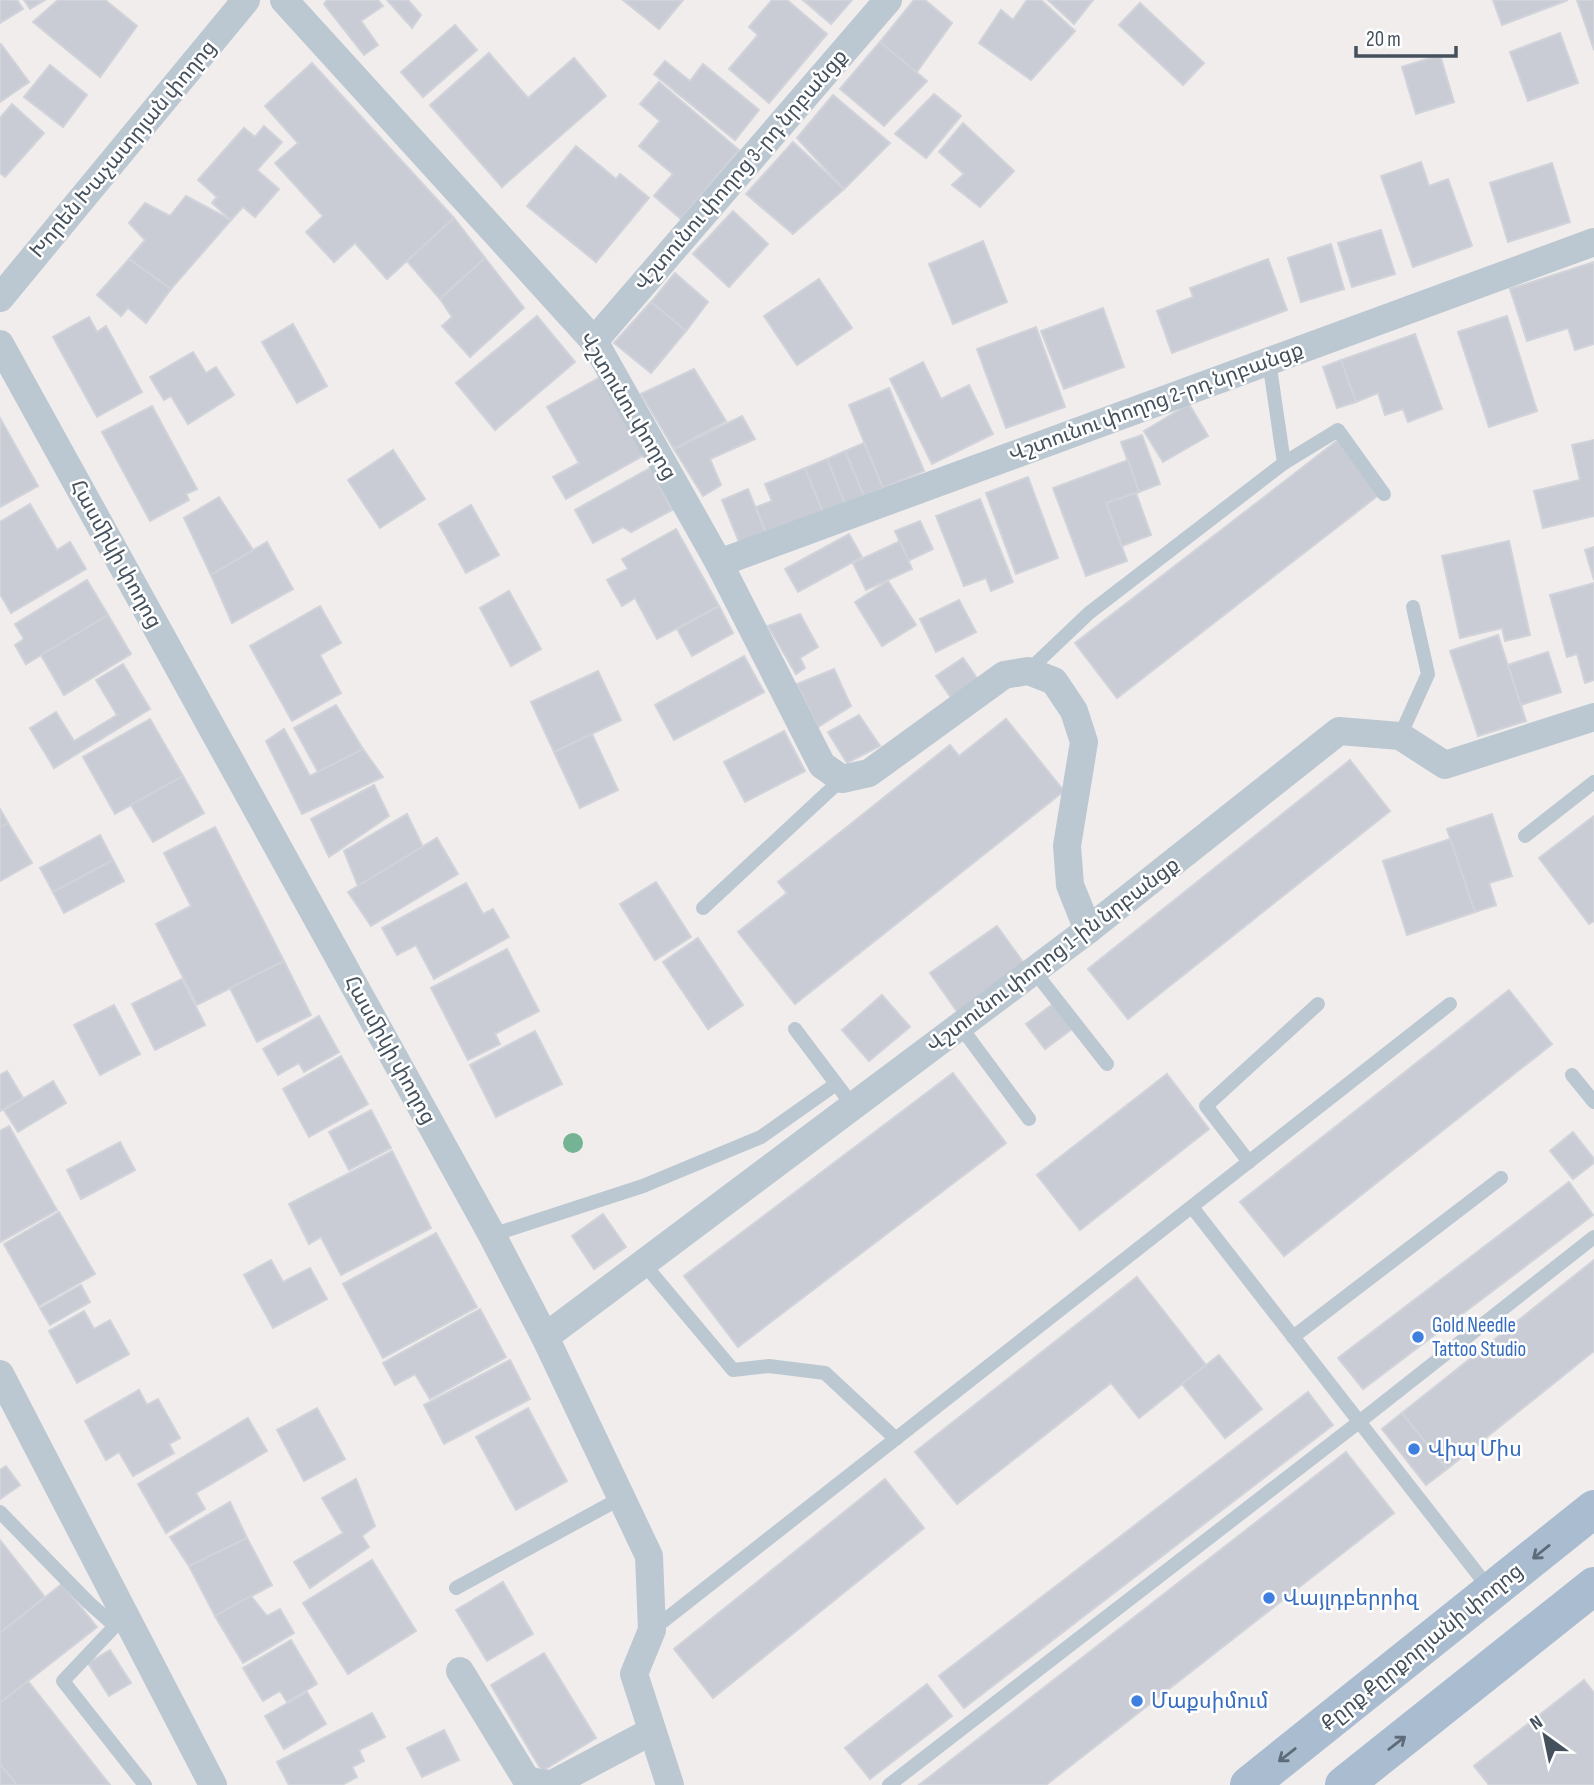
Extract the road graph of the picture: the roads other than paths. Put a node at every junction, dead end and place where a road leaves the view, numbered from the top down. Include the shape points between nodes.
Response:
1 (246, 0) edge
2 (284, 0) edge
3 (888, 0) edge
4 (1594, 242) edge
5 (0, 298) edge
6 (594, 341) junction
7 (0, 344) edge
8 (1269, 361) junction
9 (1284, 463) junction
10 (1384, 494) dead end
11 (719, 563) junction
12 (1413, 607) dead end
13 (1028, 671) junction
14 (1594, 717) edge
15 (1400, 736) junction
16 (832, 772) junction
17 (1594, 782) edge
18 (1525, 835) dead end
19 (703, 908) dead end
20 (1088, 930) junction
21 (1034, 971) junction
22 (1450, 1003) dead end
23 (1318, 1004) dead end
24 (960, 1026) junction
25 (795, 1029) dead end
26 (1107, 1064) dead end
27 (1572, 1075) dead end
28 (836, 1084) junction
29 (1594, 1102) edge
30 (853, 1106) junction
31 (1030, 1119) dead end
32 (1249, 1162) junction
33 (1501, 1178) dead end
34 (1192, 1207) junction
35 (492, 1236) junction
36 (1594, 1237) edge
37 (644, 1264) junction
38 (545, 1336) junction
39 (1293, 1337) junction
40 (0, 1374) edge
41 (1359, 1422) junction
42 (896, 1439) junction
43 (621, 1498) junction
44 (1594, 1509) edge
45 (0, 1512) edge
46 (1594, 1586) edge
47 (456, 1588) dead end
48 (1492, 1592) junction
49 (121, 1624) junction
50 (652, 1630) junction
51 (460, 1671) dead end
52 (652, 1731) junction
53 (145, 1785) edge
54 (213, 1785) edge
55 (670, 1785) edge
56 (889, 1785) edge
57 (1249, 1785) edge
58 (1343, 1785) edge

1 - 5 street, Խորեն Խաչատրյան փողոց
2 - 6 street, Վշտունու փողոց
3 - 6 street, Վշտունու փողոց 3-րդ նրբանցք
4 - 8 street, Վշտունու փողոց 2-րդ նրբանցք
6 - 11 street, Վշտունու փողոց
7 - 35 street, Հասմիկի փողոց
8 - 9 lane
8 - 11 street, Վշտունու փողոց 2-րդ նրբանցք
9 - 10 lane via 1338,430
9 - 13 lane via 1089,613
11 - 16 street, Վշտունու փողոց
12 - 15 lane via 1428,674
13 - 16 street via 1004,675 869,774
13 - 20 street via 1054,681 1074,711 1083,742 1067,846 1070,885
14 - 15 street, Վշտունու փողոց 1-ին նրբանցք via 1445,765
15 - 20 street, Վշտունու փողոց 1-ին նրբանցք via 1339,731
16 - 19 lane
17 - 18 lane
20 - 21 street, Վշտունու փողոց 1-ին նրբանցք
21 - 24 street, Վշտունու փողոց 1-ին նրբանցք
21 - 26 lane
22 - 32 lane
23 - 32 lane via 1206,1106
24 - 30 street, Վշտունու փողոց 1-ին նրբանցք
24 - 31 lane
25 - 28 lane
27 - 29 lane
28 - 30 lane
28 - 35 lane via 761,1137 643,1186
30 - 37 street, Վշտունու փողոց 1-ին նրբանցք
32 - 34 lane
33 - 39 lane
34 - 39 lane
34 - 42 lane
35 - 38 street, Հասմիկի փողոց
36 - 41 lane
37 - 38 street, Վշտունու փողոց 1-ին նրբանցք
37 - 42 lane via 733,1370 769,1366 825,1373
38 - 43 street, Հասմիկի փողոց
39 - 41 lane
40 - 49 street
41 - 48 lane
41 - 56 lane
42 - 50 lane
43 - 47 lane
43 - 50 street, Հասմիկի փողոց via 649,1556
44 -> 48 main road, Քըրք Քըրքորյանի փողոց
45 - 49 lane via 88,1602
58 -> 46 main road
48 -> 57 main road, Քըրք Քըրքորյանի փողոց
49 - 53 lane via 63,1681
49 - 54 street
50 - 52 street, Հասմիկի փողոց via 634,1674
51 - 52 street via 526,1779 538,1783 552,1784
52 - 55 street, Հասմիկի փողոց

